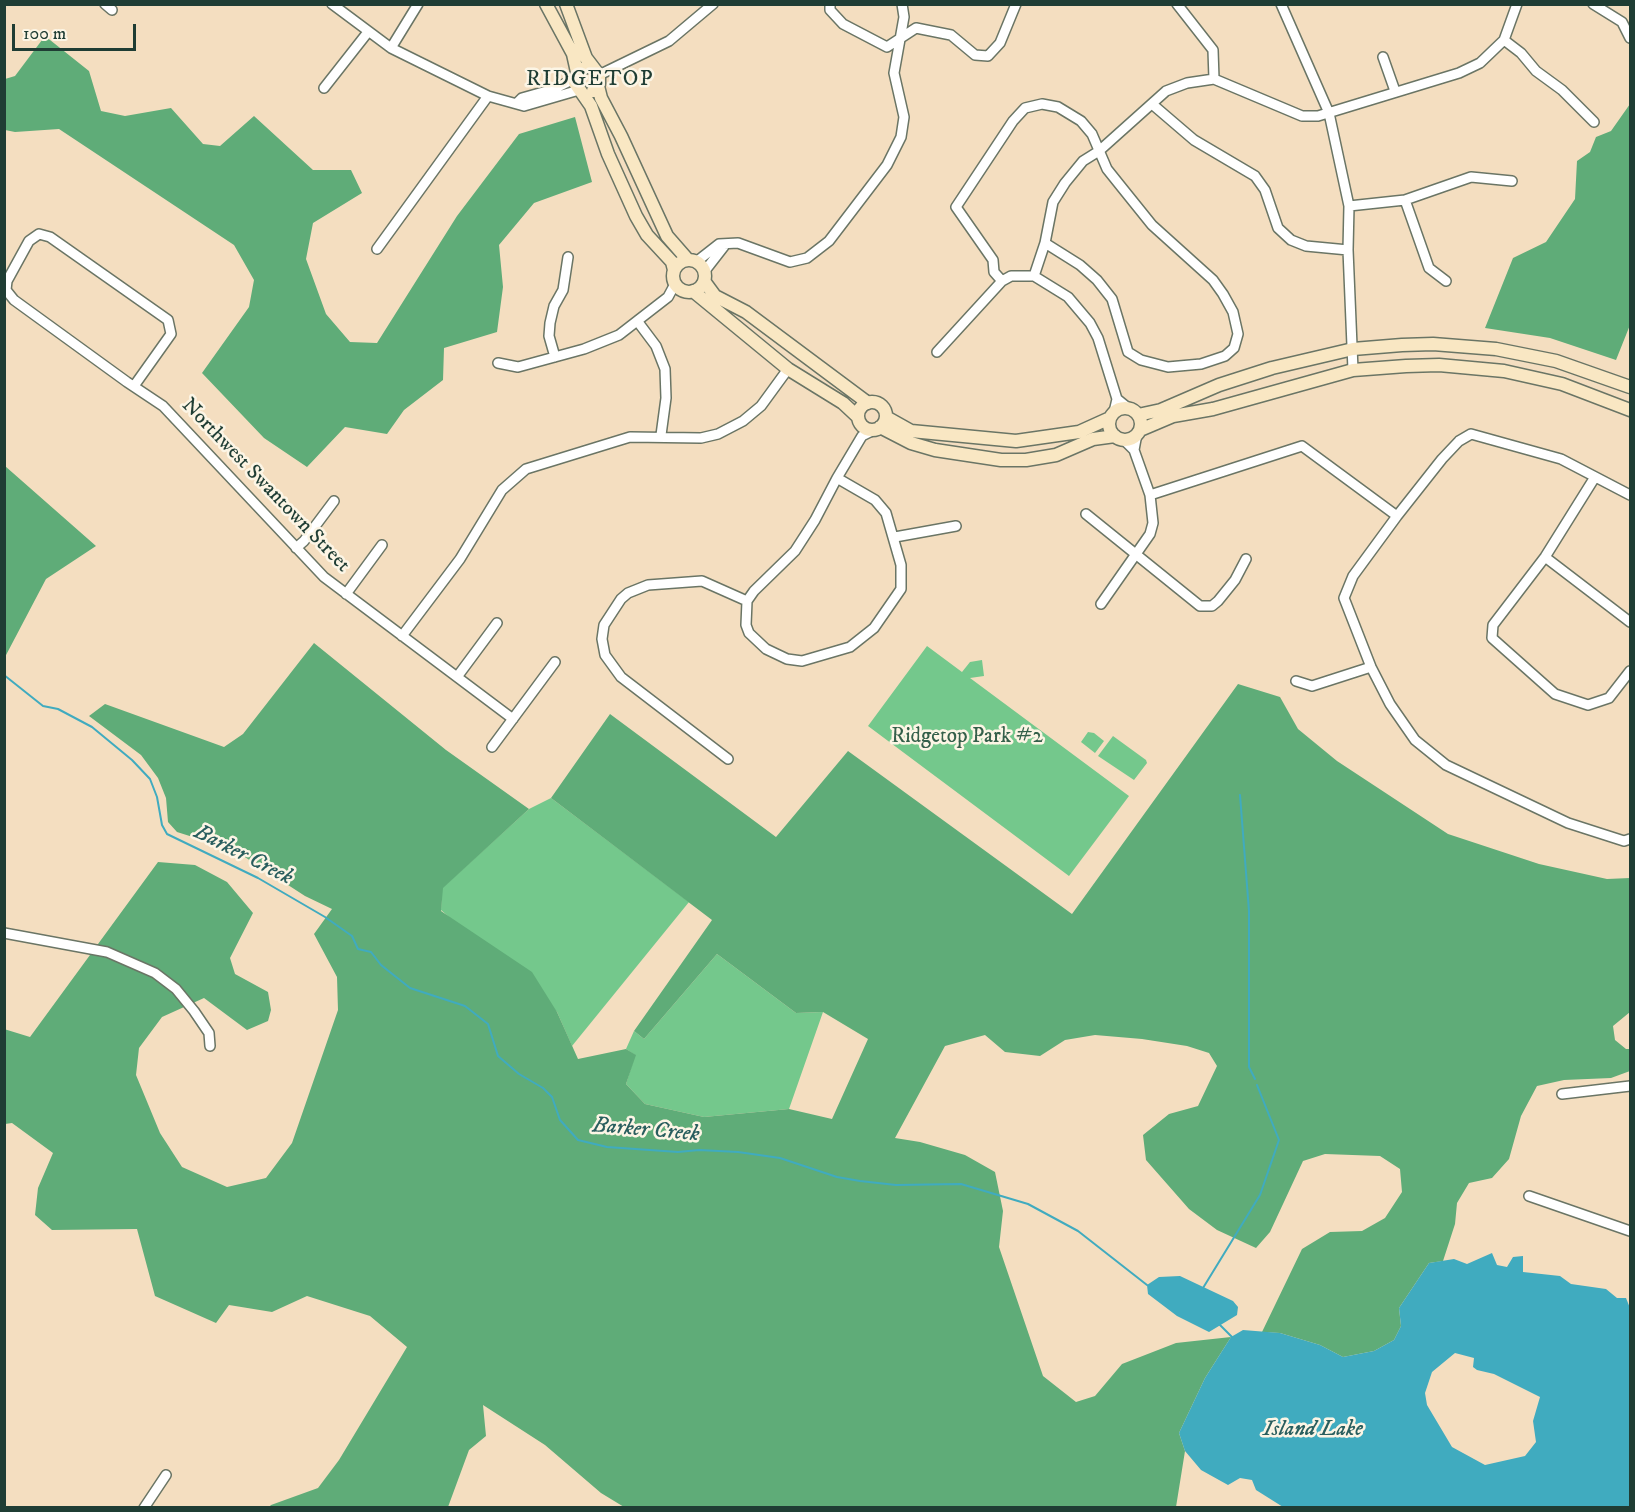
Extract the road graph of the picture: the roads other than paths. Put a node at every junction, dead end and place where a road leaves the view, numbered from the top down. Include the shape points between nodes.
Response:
1 (332, 4) edge
2 (418, 4) edge
3 (546, 4) edge
4 (566, 4) edge
5 (713, 4) edge
6 (830, 4) edge
7 (902, 4) edge
8 (1016, 4) edge
9 (1177, 4) edge
10 (1281, 4) edge
11 (1517, 4) edge
12 (1593, 4) edge
13 (369, 32) junction
14 (1630, 38) edge
15 (900, 40) junction
16 (1504, 40) junction
17 (391, 48) junction
18 (1383, 57) dead end
19 (596, 76) junction
20 (1214, 79) junction
21 (578, 83) junction
22 (324, 88) dead end
23 (1395, 91) junction
24 (488, 96) junction
25 (1152, 104) junction
26 (1329, 113) junction
27 (1594, 122) dead end
28 (1099, 151) junction
29 (1512, 181) dead end
30 (1405, 200) junction
31 (1349, 206) junction
32 (1045, 243) junction
33 (725, 245) junction
34 (377, 249) dead end
35 (1348, 250) junction
36 (568, 257) dead end
37 (692, 261) junction
38 (674, 270) junction
39 (704, 276) junction
40 (1034, 276) junction
41 (1002, 281) junction
42 (1446, 281) dead end
43 (681, 290) junction
44 (638, 322) junction
45 (1353, 349) junction
46 (937, 352) dead end
47 (555, 357) junction
48 (498, 363) dead end
49 (788, 369) junction
50 (1353, 370) junction
51 (134, 386) junction
52 (1630, 387) edge
53 (1117, 399) junction
54 (868, 403) junction
55 (1630, 410) edge
56 (1133, 412) junction
57 (1112, 415) junction
58 (870, 425) junction
59 (1138, 432) junction
60 (660, 435) junction
61 (1120, 438) junction
62 (1134, 450) junction
63 (1595, 477) junction
64 (837, 478) junction
65 (1150, 495) junction
66 (1630, 495) edge
67 (334, 501) dead end
68 (1086, 514) dead end
69 (1397, 516) junction
70 (956, 526) dead end
71 (895, 537) junction
72 (382, 545) dead end
73 (296, 548) junction
74 (1136, 556) junction
75 (1545, 557) junction
76 (1246, 559) dead end
77 (346, 594) junction
78 (747, 601) junction
79 (1101, 604) dead end
80 (1630, 622) edge
81 (497, 623) dead end
82 (402, 636) junction
83 (555, 662) dead end
84 (1371, 667) junction
85 (1630, 671) edge
86 (457, 677) junction
87 (1296, 681) dead end
88 (513, 719) junction
89 (492, 747) dead end
90 (728, 759) dead end
91 (1630, 839) edge
92 (4, 933) edge
93 (210, 1046) dead end
94 (1630, 1086) edge
95 (1562, 1094) dead end
96 (1529, 1197) dead end
97 (1630, 1231) edge
98 (166, 1474) dead end
99 (144, 1508) edge

1 - 13 street
2 - 17 street
3 - 21 main road via 573,54
4 - 19 main road
5 - 19 street via 669,41
6 - 15 street via 830,10 843,24 870,40 887,47
7 - 15 street
8 - 15 street via 1000,43 988,56 975,55 951,35 916,28
9 - 20 street via 1213,50
10 - 26 street
11 - 16 street
12 - 14 street via 1622,22
13 - 17 street
13 - 22 street
15 - 33 street via 894,73 904,117 901,137 887,165 829,241 807,258 790,262 738,243
16 - 23 street via 1480,63 1459,73
16 - 27 street
17 - 24 street
18 - 23 street
19 - 21 main road via 585,67
19 - 21 main road via 591,92
19 - 37 main road via 601,98 667,236
20 - 25 street via 1166,91
20 - 26 street via 1302,116
21 - 24 street via 522,98 517,103
21 - 38 main road via 636,216
23 - 26 street
24 - 34 street
25 - 28 street
25 - 35 street via 1194,140 1256,176 1278,228 1291,240 1306,246
26 - 31 street
28 - 32 street via 1083,161 1053,202
28 - 32 street via 1107,170 1152,225 1213,280 1223,294 1233,312 1238,334 1234,348 1225,356 1201,364 1168,368 1141,360 1128,352 1112,299 1097,280
28 - 41 street via 1082,121 1058,107 1042,104 1025,108 1013,121 956,207 993,260 994,272
29 - 30 street via 1471,177
30 - 31 street
30 - 42 street via 1429,268
31 - 35 street
32 - 40 street
33 - 37 street via 719,244
33 - 39 street
35 - 45 street
36 - 47 street via 563,290 550,323
37 - 38 main road via 680,263
37 - 39 main road
38 - 43 main road
39 - 43 main road
39 - 54 main road via 715,296 746,312
40 - 41 street via 1011,276
40 - 53 street via 1068,297 1090,323
41 - 46 street
43 - 44 street
43 - 49 main road
44 - 47 street via 619,335
44 - 60 street via 656,346 665,369 666,398
45 - 50 street
45 - 52 main road via 1433,344 1496,349 1556,362
45 - 56 main road via 1219,384 1161,410
47 - 48 street via 518,367
49 - 58 main road
49 - 60 street via 761,406 733,428 701,438
50 - 55 main road via 1439,365 1504,371 1562,384
50 - 59 main road via 1213,409 1173,416
51 - 51 street, Northwest Swantown Street via 14,300 6,290 29,241 39,234 50,237 168,320 171,334
51 - 73 street, Northwest Swantown Street via 163,406
53 - 56 street
53 - 57 street
54 - 58 main road via 861,408
54 - 58 main road via 881,406
56 - 57 main road
56 - 59 main road
57 - 58 main road via 1079,432 1016,441
57 - 61 main road via 1110,428
58 - 61 main road via 935,450 1001,460 1056,455 1093,439
58 - 64 street
59 - 61 main road
59 - 62 street
60 - 82 street via 641,435 598,445 535,465 514,478 491,505 460,559
61 - 62 street
62 - 65 street
63 - 66 street
63 - 69 street via 1561,459 1471,434 1442,459
63 - 75 street
64 - 71 street via 882,506
64 - 78 street via 795,550
65 - 69 street via 1302,446
65 - 74 street via 1153,523
67 - 73 street
68 - 74 street
69 - 84 street via 1353,576 1344,598
70 - 71 street
71 - 78 street via 902,580 897,597 874,628 839,652 802,661 766,649 746,625
72 - 77 street
73 - 77 street, Northwest Swantown Street
74 - 76 street via 1200,606 1212,606 1218,601
74 - 79 street
75 - 80 street
75 - 85 street via 1493,625 1494,640 1555,694 1588,705 1609,698
77 - 82 street, Northwest Swantown Street
78 - 90 street via 702,581 648,585 621,599 604,625 602,639 605,655 621,677
81 - 86 street
82 - 86 street, Northwest Swantown Street
83 - 88 street
84 - 87 street via 1312,686
84 - 91 street via 1414,740 1446,765 1568,823 1624,841
86 - 88 street, Northwest Swantown Street
88 - 89 street
92 - 93 street via 126,958 155,973 176,989 194,1011 209,1033
94 - 95 street
96 - 97 street
98 - 99 street

